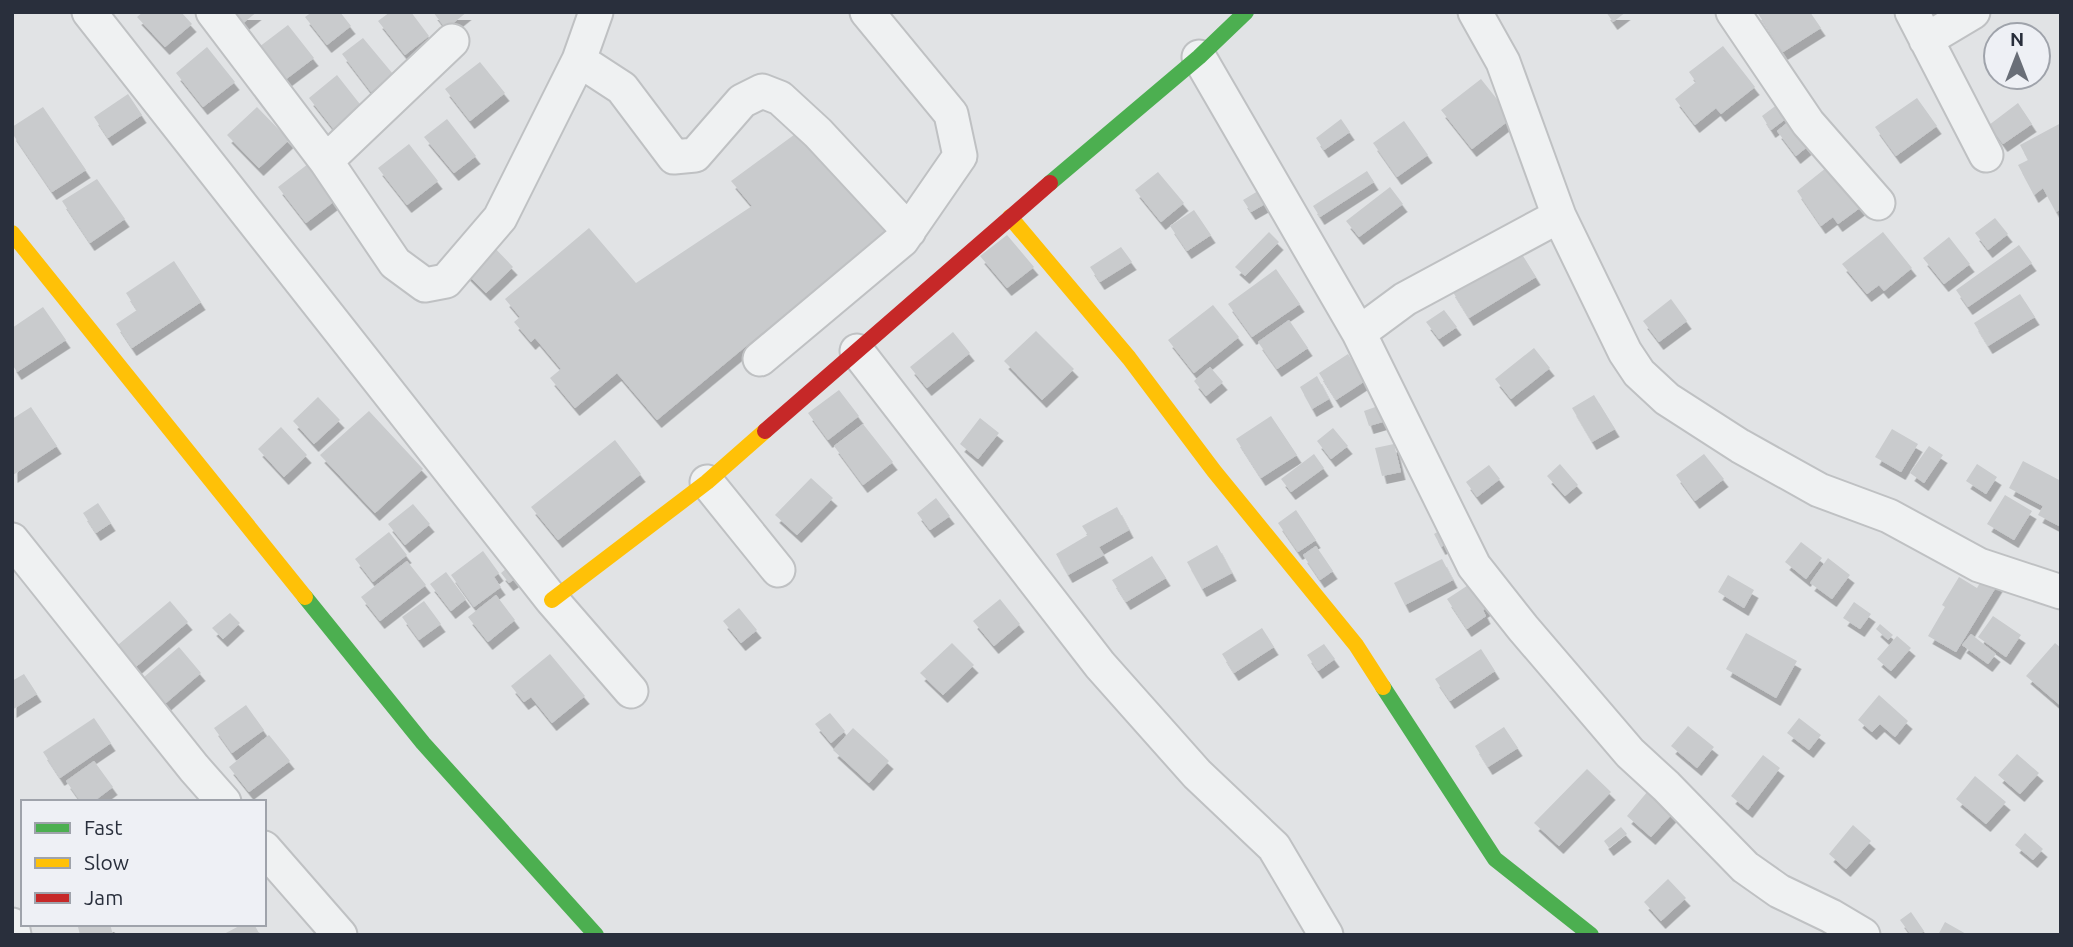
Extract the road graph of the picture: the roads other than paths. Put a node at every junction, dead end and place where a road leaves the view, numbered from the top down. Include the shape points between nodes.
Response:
1 (89, 12) edge
2 (214, 12) edge
3 (596, 12) edge
4 (867, 12) edge
5 (1246, 12) edge
6 (1475, 12) edge
7 (1733, 12) edge
8 (1973, 12) edge
9 (1919, 26) edge
10 (452, 41) dead end
11 (1199, 57) junction
12 (579, 60) junction
13 (1986, 155) dead end
14 (326, 161) junction
15 (1878, 203) dead end
16 (1559, 216) junction
17 (1010, 217) junction
18 (909, 231) junction
19 (12, 233) edge
20 (1359, 333) junction
21 (857, 351) junction
22 (760, 359) dead end
23 (707, 482) junction
24 (12, 540) edge
25 (778, 570) dead end
26 (2061, 592) edge
27 (552, 600) junction
28 (631, 691) dead end
29 (221, 800) edge
30 (266, 850) edge
31 (12, 925) edge
32 (14, 935) edge
33 (341, 935) edge
34 (596, 935) edge
35 (1326, 935) edge
36 (1591, 935) edge
37 (1863, 935) edge

1 - 27 street
2 - 14 street
3 - 12 street
4 - 18 street via 951,114 960,156
5 - 11 street
6 - 16 street via 1503,62
7 - 15 street via 1808,123
8 - 9 street
9 - 13 street
10 - 14 street
11 - 17 street
11 - 20 street
12 - 14 street via 500,218 446,281 425,285 395,263
12 - 18 street via 622,88 674,157 695,155 742,101 762,91 780,98 818,132
16 - 20 street via 1405,299
16 - 26 street via 1625,352 1639,373 1667,399 1819,490 1889,516 1979,565
17 - 21 street
17 - 36 street via 1129,358 1356,645 1495,859
18 - 22 street
19 - 34 street via 423,743
20 - 37 street via 1474,566 1523,628 1630,753 1745,867 1779,891
21 - 23 street
21 - 35 street via 1100,665 1198,774 1274,847
23 - 25 street
23 - 27 street
24 - 29 street
27 - 28 street
30 - 33 street
31 - 32 street

